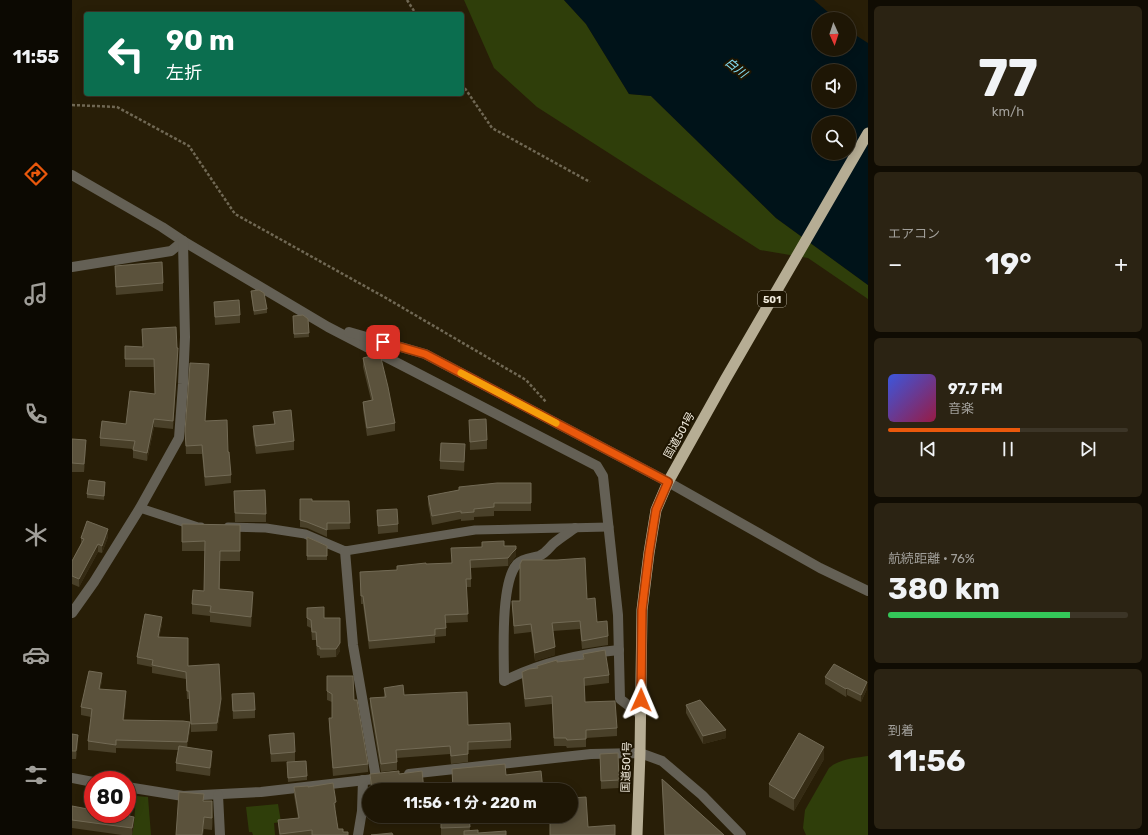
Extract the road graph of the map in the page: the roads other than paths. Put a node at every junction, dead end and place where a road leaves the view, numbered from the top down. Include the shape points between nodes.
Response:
1 (868, 133) edge
2 (72, 175) edge
3 (183, 241) junction
4 (72, 267) edge
5 (328, 326) junction
6 (668, 482) junction
7 (140, 508) junction
8 (575, 528) junction
9 (608, 528) junction
10 (345, 551) junction
11 (868, 592) edge
12 (72, 614) edge
13 (619, 650) junction
14 (641, 715) junction
15 (640, 753) junction
16 (72, 778) edge
17 (376, 778) junction
18 (84, 780) edge
19 (363, 780) junction
20 (136, 788) edge
21 (218, 795) junction
22 (220, 835) edge
23 (358, 835) edge
24 (637, 835) edge
25 (741, 835) edge

1 - 6 highway, 国道501号 / 501
2 - 3 street
3 - 4 street via 171,251
3 - 5 street
3 - 7 street via 185,337 179,438
5 - 6 street via 425,354
5 - 9 street via 597,466 603,476
6 - 11 street via 820,568
6 - 14 highway, 国道501号 / 501 via 656,510 642,610
7 - 10 lane via 198,527 266,528 305,534
7 - 12 street
8 - 9 lane
8 - 10 lane via 475,530
8 - 13 street via 553,544 546,553 526,558 518,563 512,573 504,619 504,681 547,664
9 - 13 street via 618,615
10 - 17 street via 353,644
13 - 14 street via 620,699
14 - 15 highway, 国道501号 / 501
15 - 17 street via 591,754
15 - 24 highway, 国道501号 / 501
15 - 25 street via 662,761 702,795
16 - 18 street
17 - 19 street
19 - 21 street
19 - 23 street
20 - 21 street via 183,796
21 - 22 street

